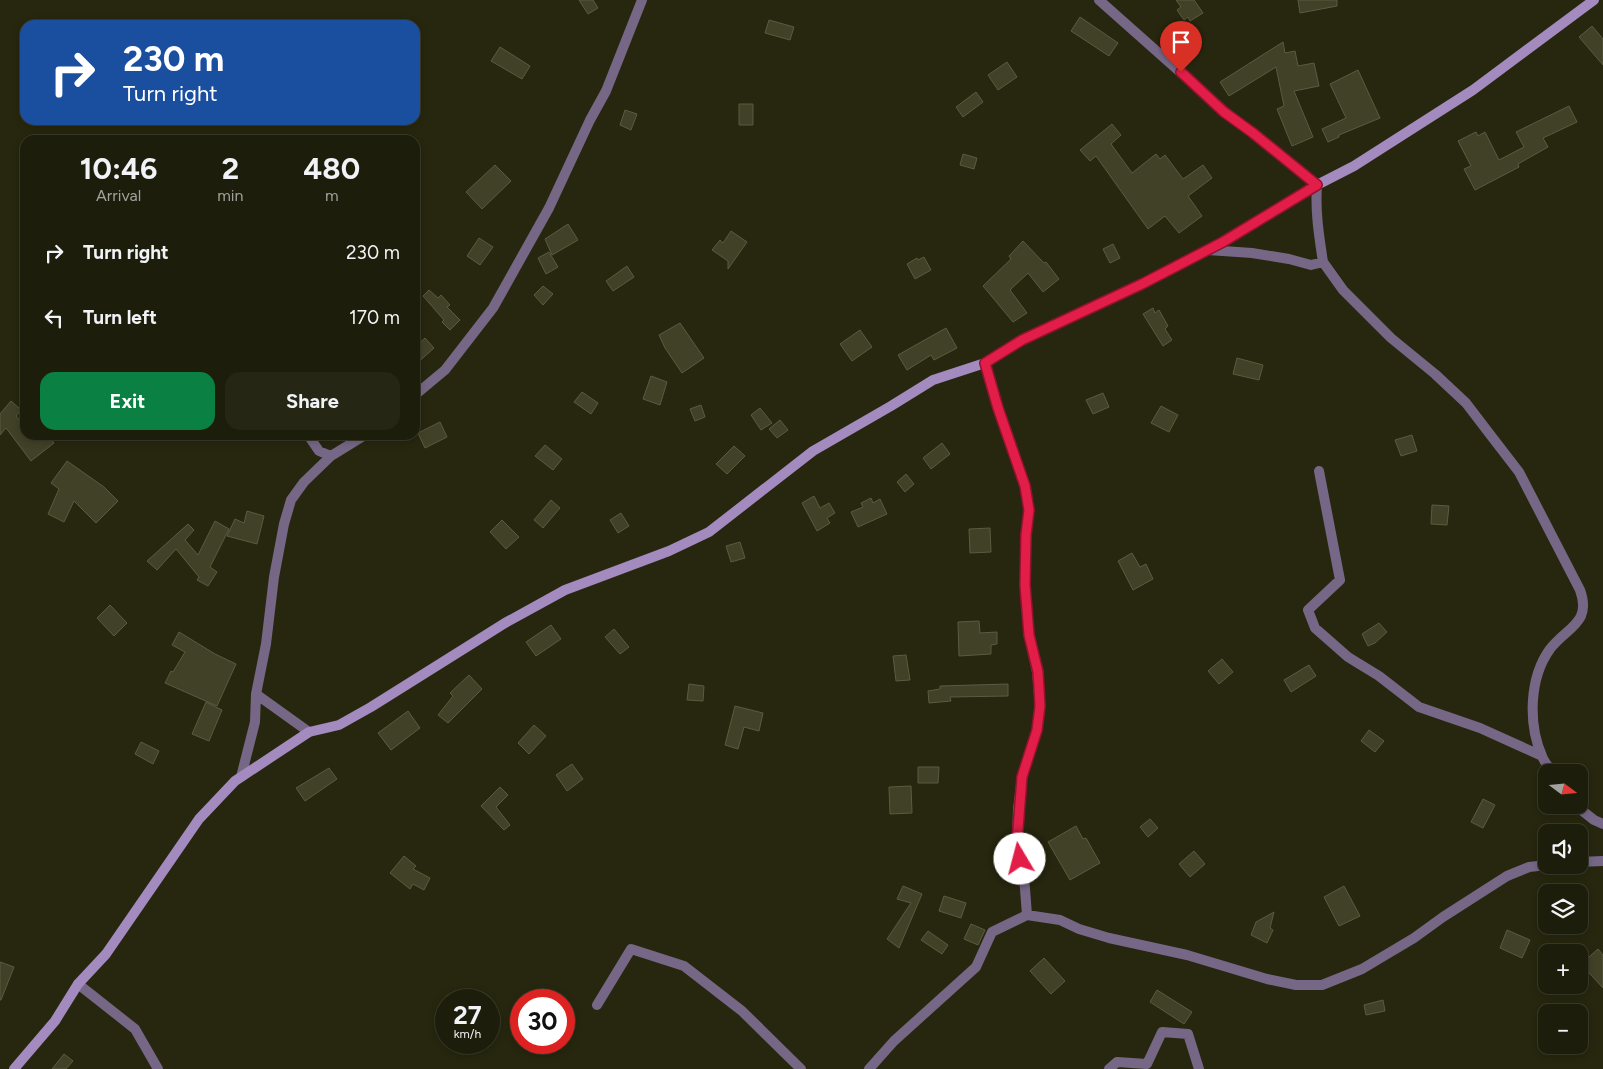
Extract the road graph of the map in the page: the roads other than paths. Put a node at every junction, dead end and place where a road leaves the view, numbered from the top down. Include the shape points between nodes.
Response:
1 (642, 0) edge
2 (1099, 0) edge
3 (1594, 0) edge
4 (1317, 185) junction
5 (1208, 250) junction
6 (1323, 262) junction
7 (985, 363) junction
8 (420, 391) edge
9 (311, 440) edge
10 (357, 440) edge
11 (331, 456) junction
12 (1319, 471) dead end
13 (256, 694) junction
14 (309, 732) junction
15 (1542, 756) junction
16 (1547, 764) edge
17 (240, 777) junction
18 (1586, 814) edge
19 (1603, 824) edge
20 (1603, 861) edge
21 (1588, 862) edge
22 (1538, 866) edge
23 (1027, 915) junction
24 (78, 984) junction
25 (597, 1005) dead end
26 (14, 1069) edge
27 (158, 1069) edge
28 (801, 1069) edge
29 (870, 1069) edge
30 (1109, 1069) edge
31 (1199, 1069) edge

1 - 8 street via 606,91 549,208 493,308 445,370
2 - 4 street via 1224,112
3 - 4 street via 1474,90 1354,166
4 - 5 street
4 - 6 street via 1318,232
5 - 6 street via 1252,253 1311,265
5 - 7 street via 1022,340
6 - 15 street via 1343,290 1391,338 1466,403 1519,472 1580,590 1584,600 1580,618 1550,650 1537,678 1533,704
7 - 14 street via 933,380 813,451 709,532 669,551 565,590 505,623 371,708 339,725
7 - 23 street via 1025,486 1029,510 1025,585 1040,706 1037,730 1022,777 1018,809 1017,842
9 - 11 street via 319,451
10 - 11 street
11 - 13 street via 291,500 274,577
12 - 15 street via 1340,580 1308,610 1315,628 1348,657 1419,707 1480,728
13 - 14 street
13 - 17 street via 255,722
14 - 17 street
15 - 16 street
17 - 24 street via 199,819 106,954
18 - 19 street
20 - 21 street
22 - 23 street via 1507,876 1362,969 1322,985 1296,986 1187,955 1109,938 1060,920
23 - 29 street via 992,932 976,967 894,1041
24 - 26 street via 55,1021
24 - 27 street via 135,1029
25 - 28 street via 631,949 684,966 742,1011
30 - 31 street via 1117,1062 1147,1064 1162,1032 1188,1034

